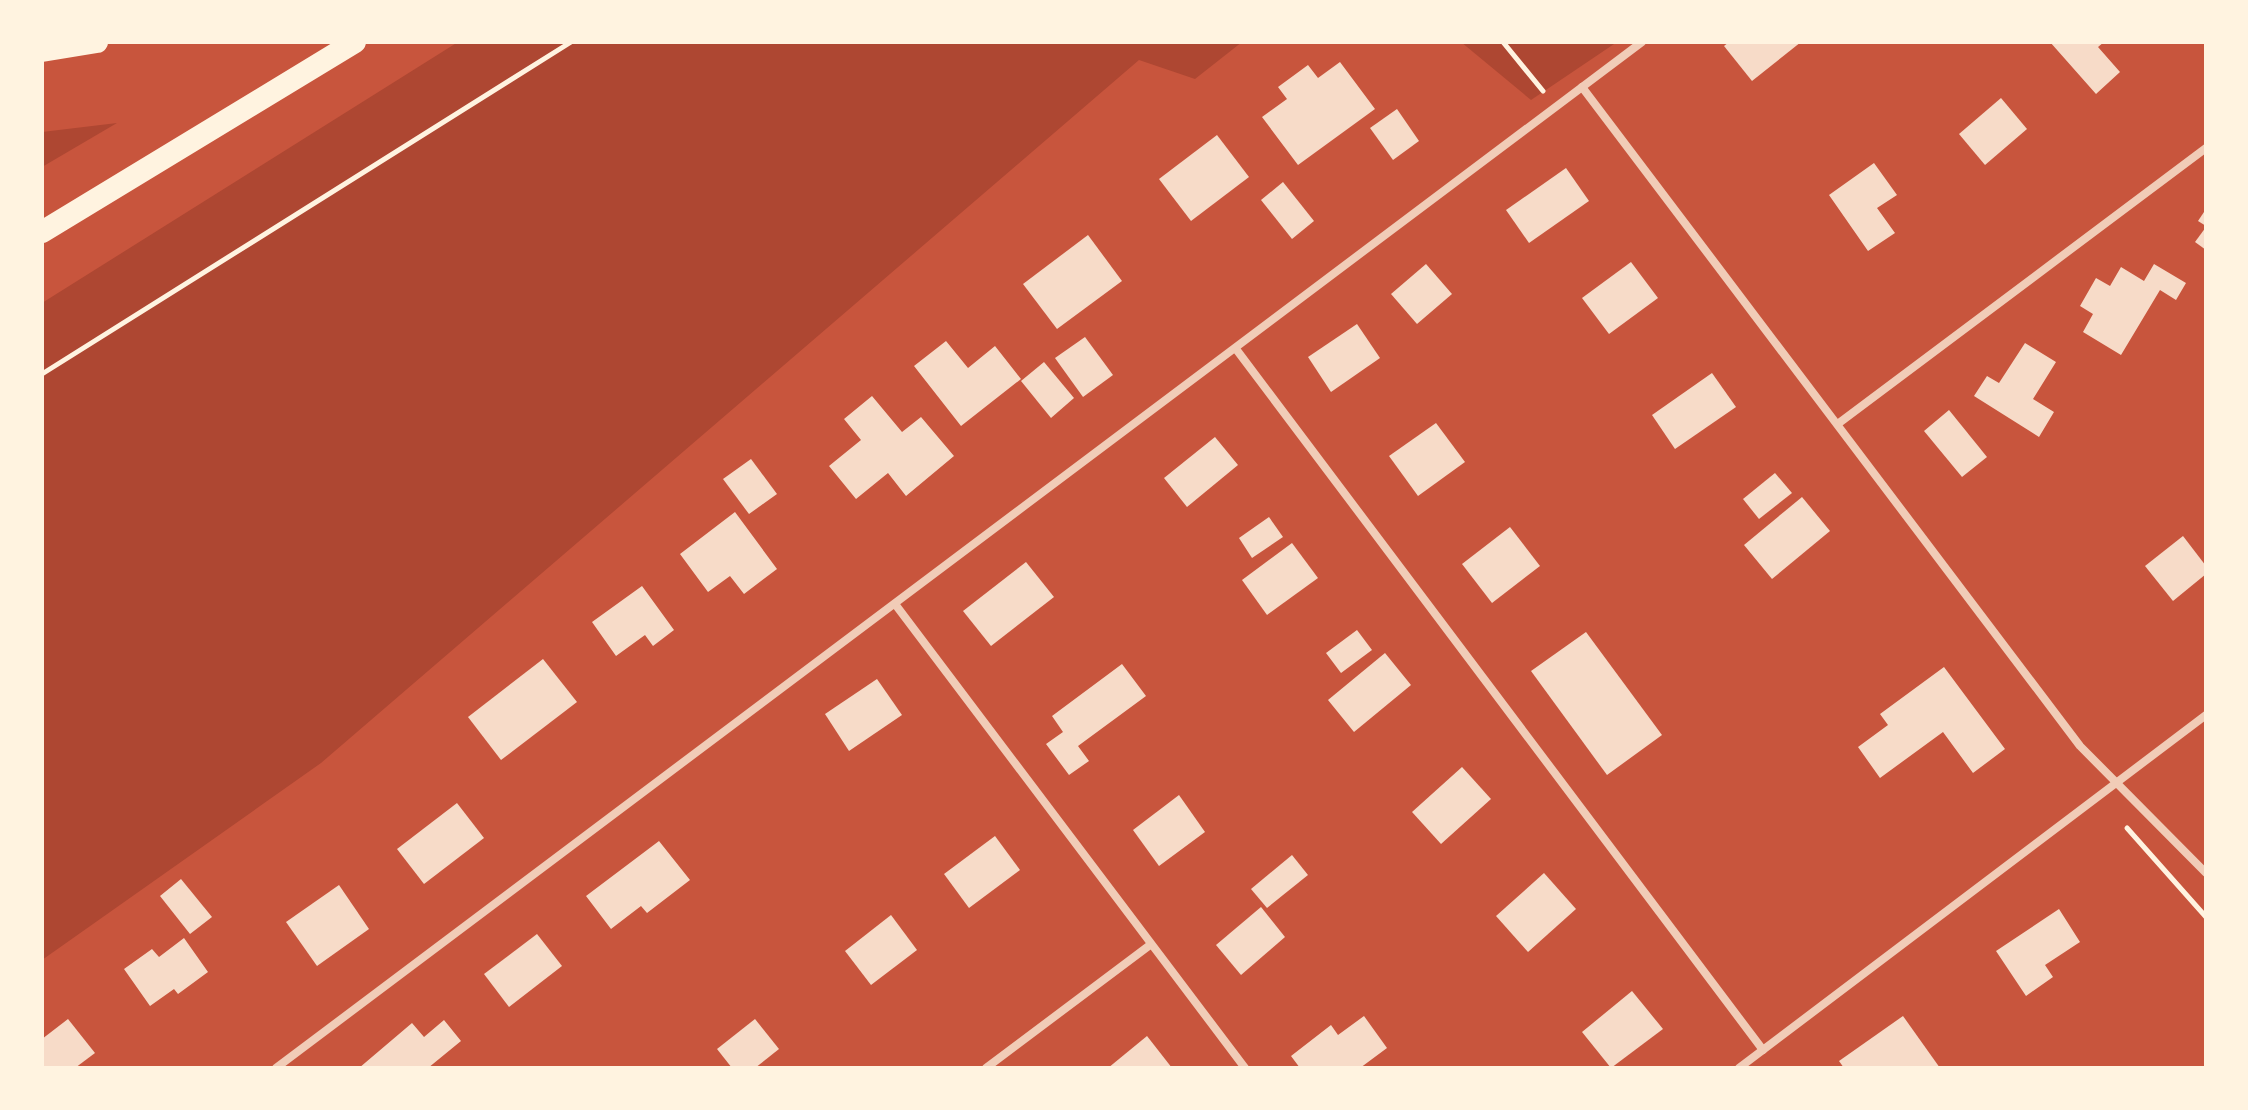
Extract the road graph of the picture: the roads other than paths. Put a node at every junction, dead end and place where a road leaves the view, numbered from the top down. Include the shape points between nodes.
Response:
1 (97, 42) edge
2 (1642, 42) edge
3 (347, 46) edge
4 (42, 51) edge
5 (1582, 87) junction
6 (2206, 148) edge
7 (42, 232) edge
8 (1236, 349) junction
9 (1839, 423) junction
10 (895, 604) junction
11 (2206, 715) edge
12 (2116, 783) junction
13 (2206, 873) edge
14 (1150, 945) junction
15 (1763, 1050) junction
16 (276, 1068) edge
17 (986, 1068) edge
18 (1245, 1068) edge
19 (1739, 1068) edge

1 - 4 highway
2 - 5 street
3 - 7 highway
5 - 8 street
5 - 9 street
6 - 9 street
8 - 10 street
8 - 15 street
9 - 12 street via 2080,746
10 - 14 street
10 - 16 street
11 - 12 street
12 - 13 street
12 - 15 street
14 - 17 street
14 - 18 street
15 - 19 street

